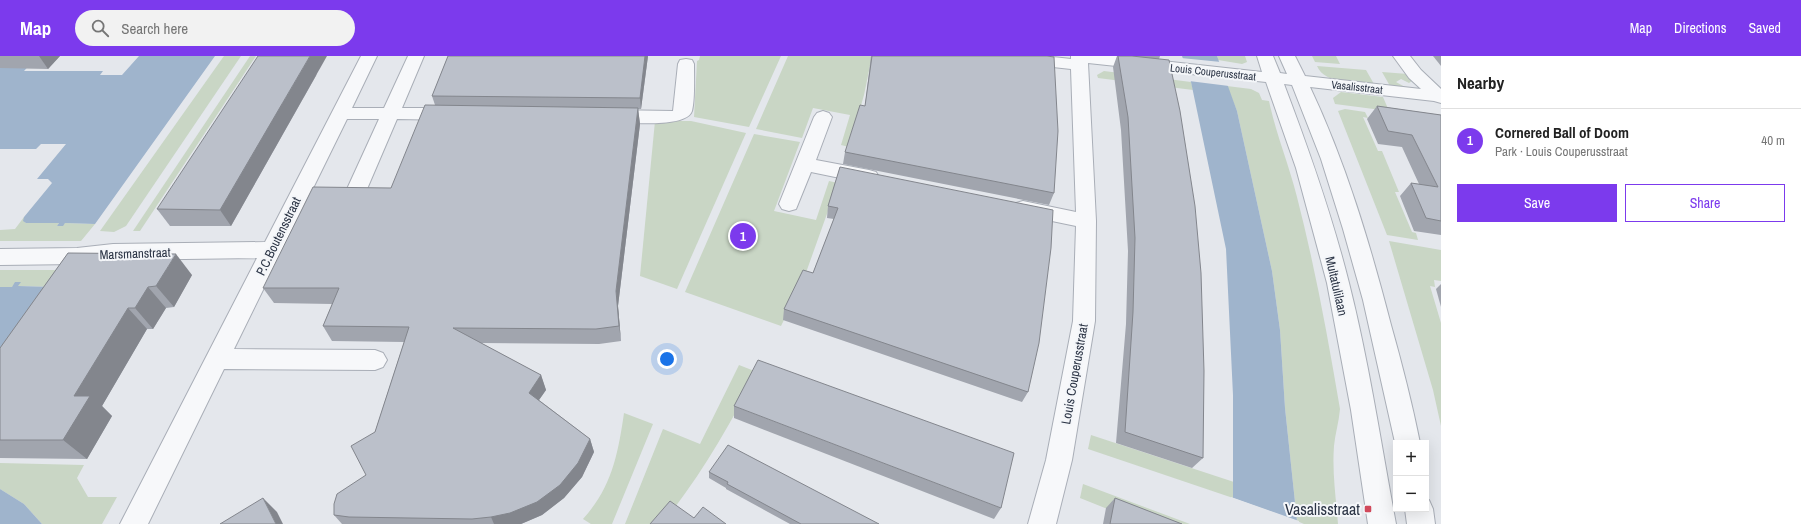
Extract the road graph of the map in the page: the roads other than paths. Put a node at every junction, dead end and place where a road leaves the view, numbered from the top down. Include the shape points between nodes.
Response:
1 (369, 56) edge
2 (416, 56) edge
3 (999, 56) edge
4 (1265, 56) edge
5 (1287, 56) edge
6 (1401, 56) edge
7 (1080, 59) edge
8 (686, 64) dead end
9 (1275, 79) junction
10 (1299, 81) junction
11 (1440, 97) edge
12 (340, 113) junction
13 (391, 114) junction
14 (470, 115) edge
15 (589, 116) edge
16 (823, 117) dead end
17 (805, 164) junction
18 (891, 182) edge
19 (357, 188) edge
20 (789, 204) dead end
21 (1008, 205) edge
22 (1086, 221) junction
23 (270, 250) junction
24 (0, 257) edge
25 (217, 359) junction
26 (375, 360) dead end
27 (1406, 440) edge
28 (1419, 512) edge
29 (134, 524) edge
30 (1042, 524) edge
31 (1382, 524) edge
32 (1421, 524) edge

1 - 12 street, P.C.Boutensstraat
2 - 13 street
3 - 7 street, Louis Couperusstraat
4 - 9 street, Multatulilaan
5 - 10 street
6 - 11 street, Vasalisstraat via 1415,74
7 - 9 street, Louis Couperusstraat
7 - 22 street, Louis Couperusstraat
8 - 15 street via 683,111 679,115
9 - 10 street, Vasalisstraat
9 - 31 street, Multatulilaan via 1306,168 1338,283
10 - 11 street, Vasalisstraat
10 - 27 street via 1349,210 1370,285
12 - 13 street
12 - 23 street, P.C.Boutensstraat
13 - 14 street
13 - 19 street
16 - 17 street
17 - 18 street
17 - 20 street
21 - 22 street
22 - 30 street, Louis Couperusstraat via 1084,321 1059,460
23 - 24 street, Marsmanstraat via 113,252 77,256
23 - 25 street, P.C.Boutensstraat
25 - 26 street
25 - 29 street, P.C.Boutensstraat
28 - 32 street

